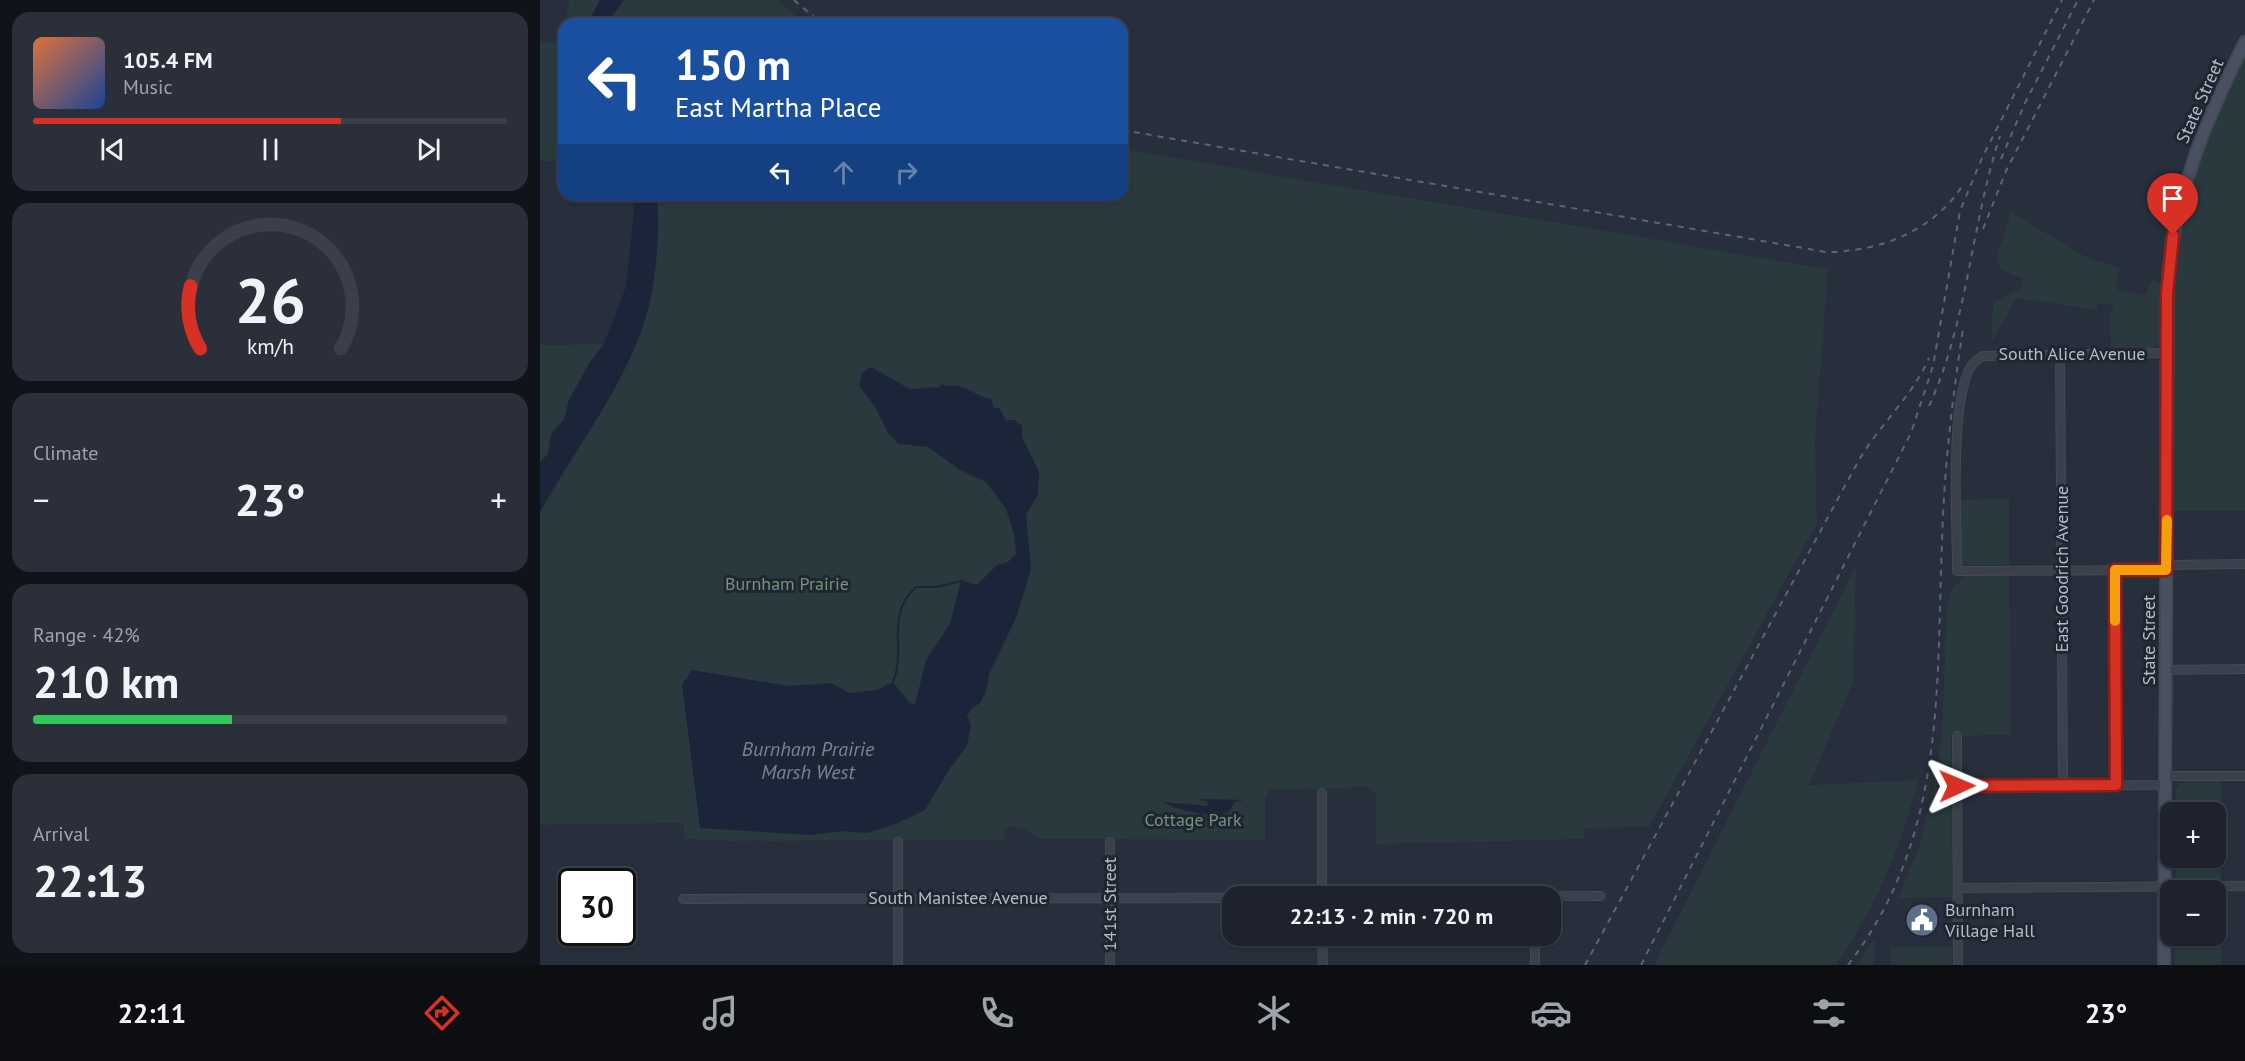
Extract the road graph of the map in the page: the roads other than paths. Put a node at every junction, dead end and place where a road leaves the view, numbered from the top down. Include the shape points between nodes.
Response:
1 (2245, 42) edge
2 (2060, 353) junction
3 (2167, 353) junction
4 (2245, 564) edge
5 (2166, 567) junction
6 (2062, 570) junction
7 (2115, 570) junction
8 (2245, 669) edge
9 (2166, 670) junction
10 (1957, 736) dead end
11 (2245, 776) edge
12 (2165, 781) junction
13 (2116, 785) junction
14 (1957, 786) junction
15 (2063, 786) junction
16 (1322, 793) dead end
17 (898, 842) dead end
18 (1110, 842) dead end
19 (2165, 880) edge
20 (1322, 886) edge
21 (2226, 886) edge
22 (2245, 886) edge
23 (2160, 887) edge
24 (1958, 888) junction
25 (1561, 896) edge
26 (1601, 896) dead end
27 (1222, 897) edge
28 (898, 898) junction
29 (1110, 898) junction
30 (683, 899) dead end
31 (1322, 946) edge
32 (1535, 946) edge
33 (2164, 946) edge
34 (898, 965) edge
35 (1110, 965) edge
36 (1323, 965) edge
37 (1535, 965) edge
38 (1958, 965) edge
39 (2164, 965) edge

1 - 3 street, State Street via 2206,120 2180,200 2168,273
2 - 3 street, South Alice Avenue
2 - 6 street, East Goodrich Avenue
2 - 6 street, South Alice Avenue via 1991,354 1976,361 1964,382 1957,462 1957,571
3 - 5 street, State Street
4 - 5 street
5 - 7 street
5 - 9 street, State Street
6 - 7 street
6 - 15 street, East Goodrich Avenue
7 - 13 street
8 - 9 street
9 - 12 street, State Street
10 - 14 street
11 - 12 street
12 - 13 street
12 - 19 street, State Street
13 - 15 street
14 - 15 street
14 - 24 street
16 - 20 street
17 - 28 street
18 - 29 street, 141st Street
21 - 22 street
23 - 24 street
24 - 38 street
25 - 26 street
27 - 29 street, South Manistee Avenue
28 - 29 street, South Manistee Avenue
28 - 30 street, South Manistee Avenue
28 - 34 street
29 - 35 street, 141st Street
31 - 36 street
32 - 37 street
33 - 39 street, State Street

